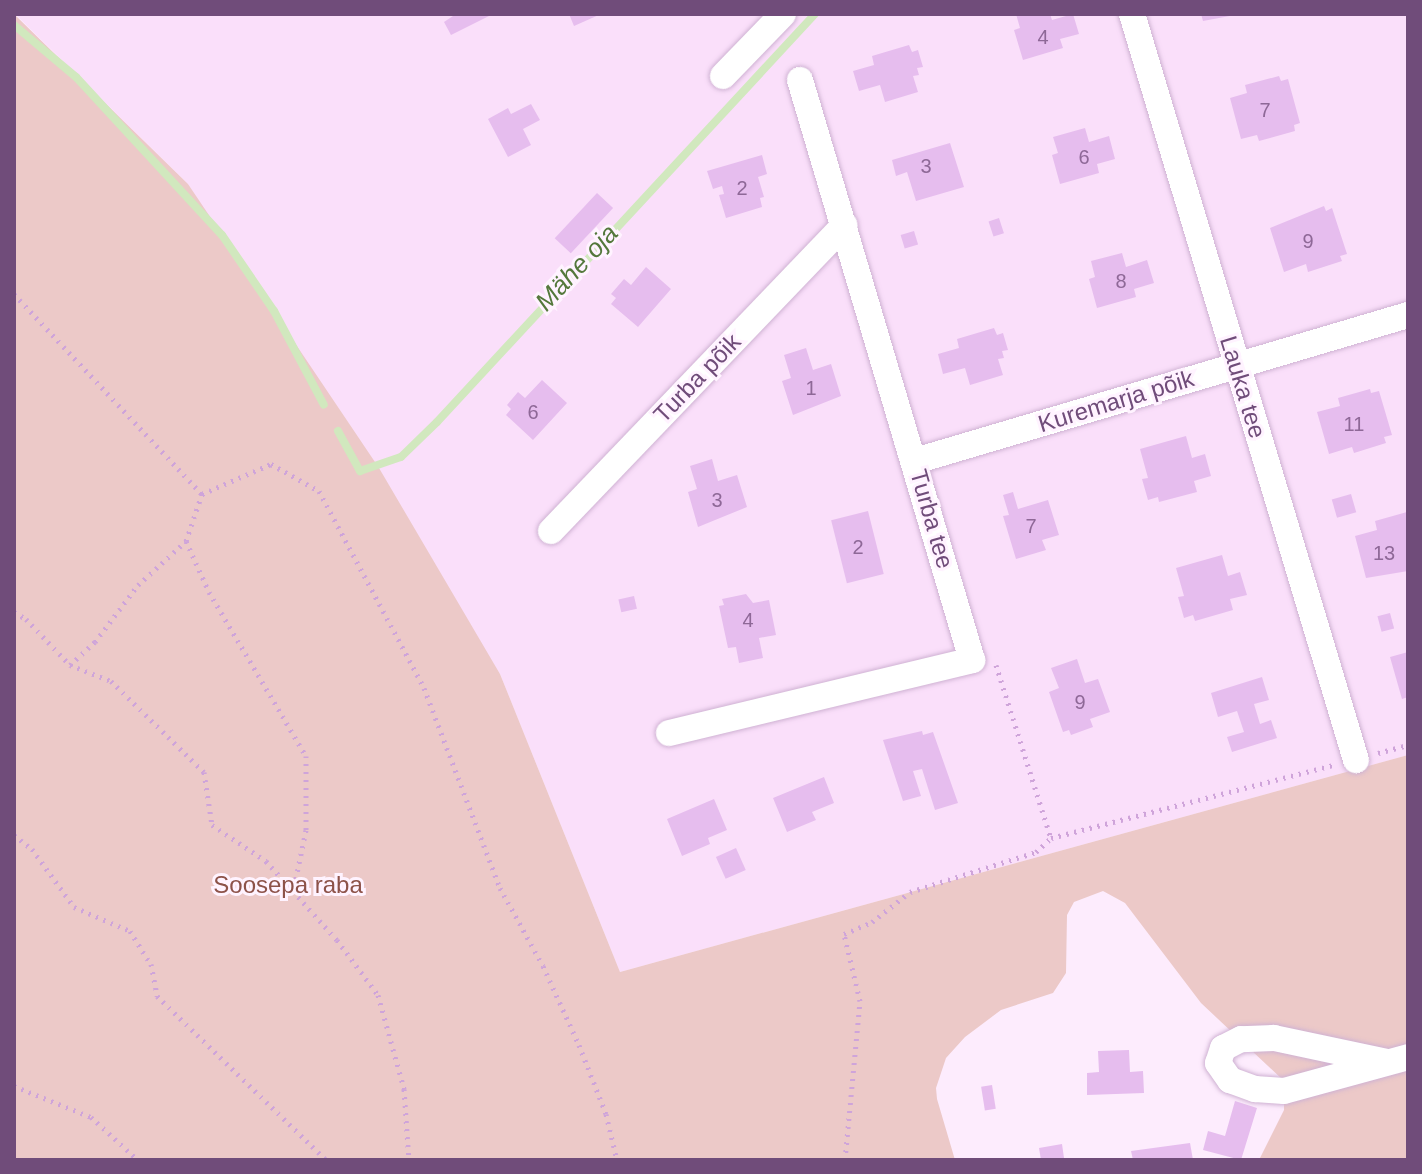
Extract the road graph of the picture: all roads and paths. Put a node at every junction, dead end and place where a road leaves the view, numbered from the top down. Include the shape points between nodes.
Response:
1 (783, 14) edge
2 (1132, 14) edge
3 (723, 76) dead end
4 (800, 80) dead end
5 (844, 225) junction
6 (14, 294) edge
7 (1408, 315) edge
8 (1236, 364) junction
9 (915, 461) junction
10 (202, 494) junction
11 (551, 531) dead end
12 (186, 541) junction
13 (14, 612) edge
14 (995, 659) dead end
15 (70, 665) junction
16 (669, 733) dead end
17 (1408, 745) edge
18 (1356, 760) junction
19 (14, 835) edge
20 (1051, 838) junction
21 (293, 893) junction
22 (1398, 1059) edge
23 (14, 1086) edge
24 (138, 1160) edge
25 (326, 1160) edge
26 (409, 1160) edge
27 (617, 1160) edge
28 (845, 1160) edge

1 - 3 street
2 - 8 street, Lauka tee
4 - 5 street, Turba tee
5 - 9 street, Turba tee
5 - 11 street, Turba põik
6 - 10 path
7 - 8 street, Kuremarja põik
8 - 9 street, Kuremarja põik
8 - 18 street, Lauka tee
9 - 16 street, Turba tee via 972,660
10 - 12 path
10 - 27 path via 271,464 319,491 424,688 500,888 579,1045
12 - 15 path via 138,585 95,642
12 - 21 path via 209,592 306,756 306,830
13 - 15 path
14 - 20 path
15 - 21 path via 111,681 204,772 212,825 266,861
17 - 18 path
18 - 20 path
19 - 25 path via 32,849 74,907 130,931 151,964 157,996
20 - 28 path via 1036,852 910,892 872,922 844,934 860,1001
21 - 26 path via 378,995 404,1089
22 - 22 street via 1284,1091 1230,1080 1218,1063 1223,1048 1241,1039 1274,1038
23 - 24 path via 91,1117

